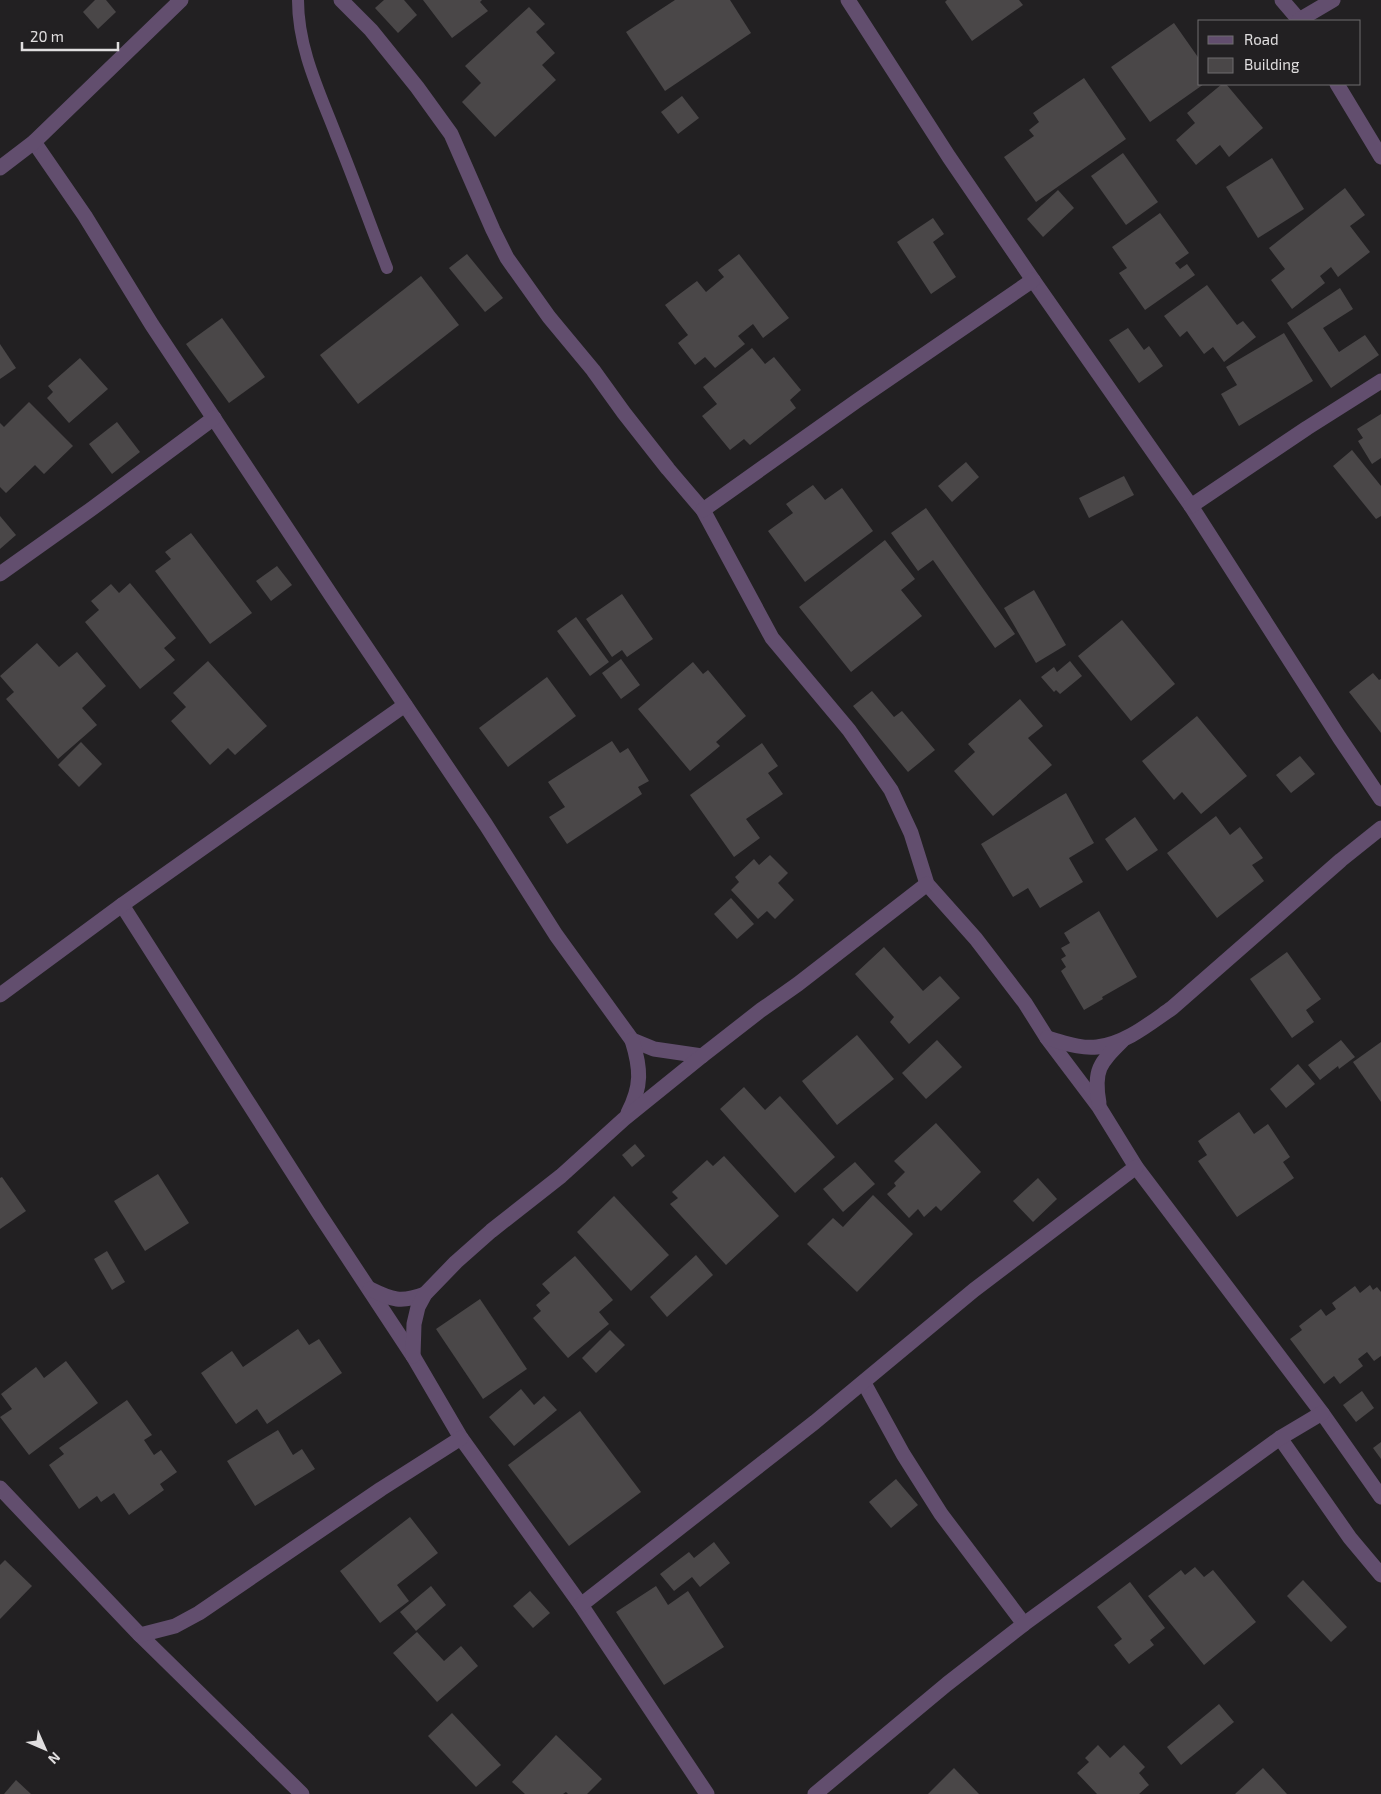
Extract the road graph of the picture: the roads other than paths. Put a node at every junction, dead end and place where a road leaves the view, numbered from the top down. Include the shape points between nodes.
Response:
1 (181, 0) edge
2 (298, 0) edge
3 (341, 0) edge
4 (848, 0) edge
5 (1282, 0) edge
6 (1333, 0) edge
7 (1300, 20) edge
8 (1338, 85) edge
9 (34, 142) junction
10 (1381, 157) edge
11 (0, 168) edge
12 (387, 268) dead end
13 (1032, 280) junction
14 (1381, 381) edge
15 (214, 418) junction
16 (1191, 506) junction
17 (703, 510) junction
18 (0, 574) edge
19 (405, 705) junction
20 (1381, 799) edge
21 (1381, 828) edge
22 (927, 884) junction
23 (122, 904) junction
24 (0, 995) edge
25 (1047, 1038) junction
26 (1124, 1039) junction
27 (632, 1040) junction
28 (702, 1056) junction
29 (1099, 1107) junction
30 (624, 1119) junction
31 (1136, 1167) junction
32 (369, 1289) junction
33 (425, 1294) junction
34 (412, 1356) junction
35 (864, 1383) junction
36 (1322, 1413) junction
37 (461, 1438) junction
38 (1280, 1438) junction
39 (0, 1488) edge
40 (1381, 1496) edge
41 (1381, 1576) edge
42 (581, 1605) junction
43 (1024, 1624) junction
44 (140, 1635) junction
45 (302, 1794) edge
46 (707, 1794) edge
47 (815, 1794) edge

1 - 9 street
2 - 12 lane via 303,48
3 - 17 street via 377,37 451,134 507,258 549,317
4 - 13 street
5 - 7 street
6 - 7 street
8 - 10 street
9 - 11 street
9 - 15 street
13 - 16 street
13 - 17 street
14 - 16 street
15 - 18 street
15 - 19 street
16 - 20 street
17 - 22 street via 772,638 849,730 891,790 911,833
19 - 23 street
19 - 27 street via 556,935
21 - 26 street via 1172,1008
22 - 25 street via 976,939 1025,1003
22 - 28 street
23 - 24 street
23 - 32 street
25 - 26 street via 1096,1047
25 - 29 street
26 - 29 street via 1105,1058 1098,1071
27 - 28 street via 654,1049
27 - 30 street via 640,1076 636,1098
28 - 30 street
29 - 31 street
30 - 33 street via 561,1176 491,1231
31 - 35 street via 974,1290
31 - 36 street
32 - 33 street via 401,1301
32 - 34 street
33 - 34 street via 414,1324
34 - 37 street
35 - 42 street
35 - 43 street via 941,1514
36 - 38 street
36 - 40 street
37 - 42 street
37 - 44 street via 199,1613 175,1626
38 - 41 street via 1350,1538
38 - 43 street
39 - 44 street
42 - 46 street
43 - 47 street
44 - 45 street

